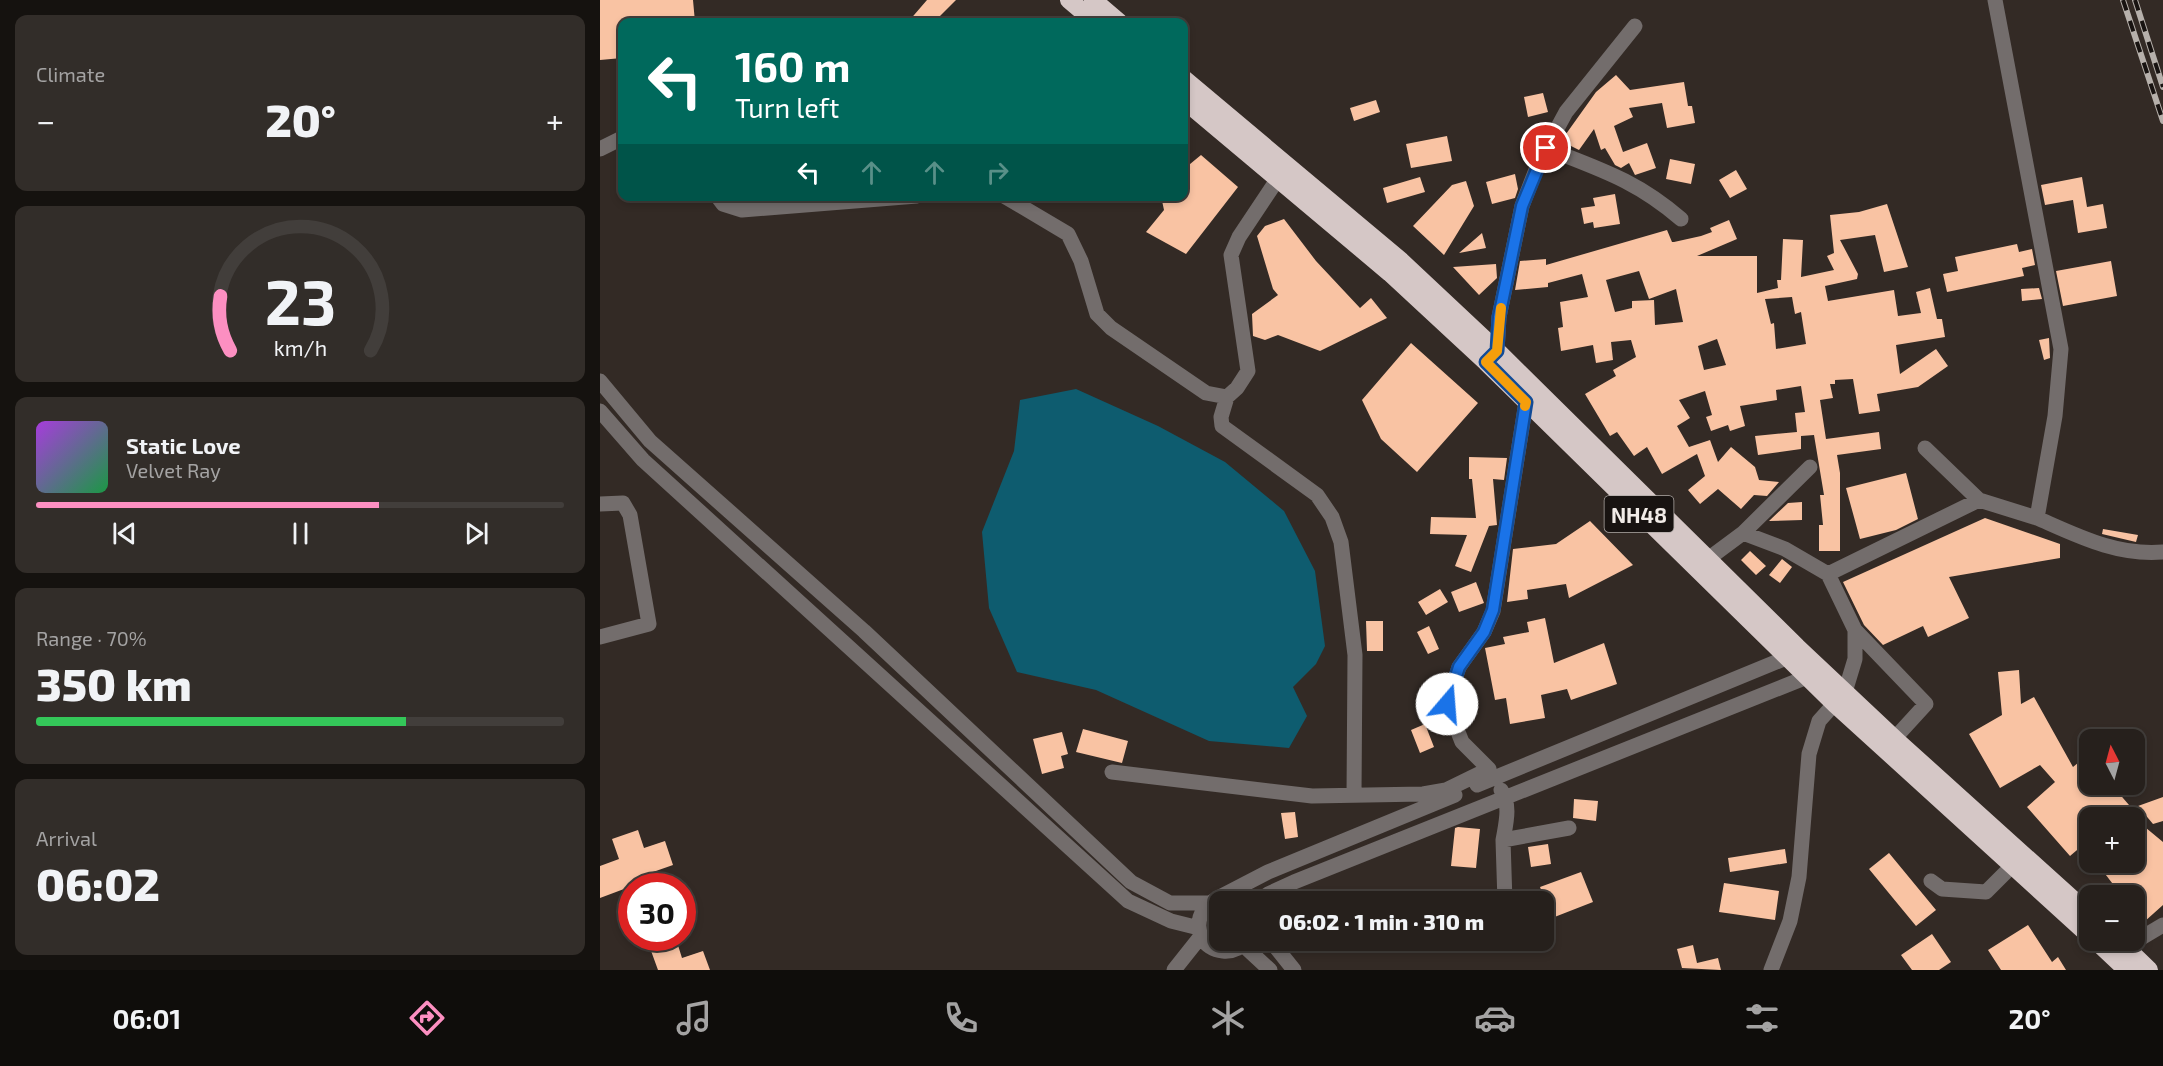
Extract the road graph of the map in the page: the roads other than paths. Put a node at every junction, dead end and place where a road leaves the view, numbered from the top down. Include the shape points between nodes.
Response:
1 (1069, 0) edge
2 (1995, 0) edge
3 (1097, 1) edge
4 (1090, 18) edge
5 (1115, 18) edge
6 (1635, 26) dead end
7 (1188, 82) edge
8 (1188, 103) edge
9 (618, 140) edge
10 (1546, 148) junction
11 (600, 149) edge
12 (1277, 180) junction
13 (721, 201) edge
14 (854, 201) edge
15 (1012, 201) edge
16 (1681, 219) dead end
17 (1491, 357) junction
18 (600, 381) edge
19 (1227, 397) junction
20 (1526, 402) junction
21 (600, 411) edge
22 (1925, 448) dead end
23 (1588, 452) junction
24 (1810, 467) dead end
25 (1978, 500) junction
26 (600, 504) edge
27 (2037, 518) junction
28 (1743, 533) junction
29 (2163, 552) edge
30 (1708, 559) junction
31 (1828, 574) junction
32 (1855, 630) junction
33 (600, 638) edge
34 (1786, 658) junction
35 (1807, 677) junction
36 (1840, 698) junction
37 (1894, 739) junction
38 (1112, 772) dead end
39 (1491, 774) junction
40 (1354, 795) junction
41 (1506, 797) junction
42 (1569, 828) dead end
43 (1503, 840) junction
44 (2012, 866) junction
45 (1931, 882) dead end
46 (2045, 885) junction
47 (1232, 891) edge
48 (1274, 891) edge
49 (1505, 891) edge
50 (1209, 901) edge
51 (1209, 905) edge
52 (2079, 908) edge
53 (2079, 924) edge
54 (2163, 926) edge
55 (1200, 932) junction
56 (1209, 944) edge
57 (1252, 951) edge
58 (1279, 951) edge
59 (2121, 958) edge
60 (1174, 970) edge
61 (1270, 970) edge
62 (1294, 970) edge
63 (1771, 970) edge
64 (2149, 970) edge

1 - 4 highway
2 - 27 street via 2061,349
3 - 5 highway
6 - 10 street via 1566,112
7 - 17 highway, NH48 via 1401,261
8 - 12 highway, NH48
9 - 11 street
10 - 16 street via 1624,178 1657,198
10 - 17 street via 1522,206
12 - 17 highway, NH48
12 - 19 street via 1239,237 1232,255 1248,371
13 - 14 street via 742,210
15 - 19 street via 1068,234 1081,261 1097,314 1111,328 1206,393
17 - 20 highway, NH48
17 - 23 highway, NH48
18 - 50 street via 651,441 864,631 1131,882 1170,903
19 - 40 street via 1222,426 1317,495 1332,517 1341,542 1355,655
20 - 23 highway, NH48
20 - 39 street via 1493,610 1484,632 1459,667 1447,704 1462,742
21 - 55 street via 643,460 1128,901
22 - 25 street
23 - 30 highway, NH48
23 - 34 highway, NH48
24 - 28 street
25 - 27 street
25 - 31 street
26 - 33 street via 623,503 630,515 649,624
27 - 29 street via 2097,544 2140,554
28 - 30 street
28 - 31 street via 1785,549
30 - 36 highway, NH48
31 - 32 street
32 - 36 street via 1855,659
32 - 37 street via 1926,704
34 - 35 highway, NH48
34 - 39 street
35 - 36 highway, NH48
35 - 41 street
36 - 37 highway, NH48
36 - 44 highway, NH48
36 - 63 street via 1819,720 1809,754 1799,877 1790,921
37 - 46 highway, NH48
38 - 40 street via 1312,796
39 - 40 street via 1423,794
39 - 41 street
39 - 47 street
41 - 43 street
41 - 48 street
42 - 43 street
43 - 49 street
44 - 45 street via 1986,892 1942,889
44 - 46 highway, NH48
46 - 52 highway, NH48
46 - 53 highway, NH48
51 - 55 street via 1201,914
54 - 59 street
55 - 56 street
55 - 60 street
57 - 61 street
58 - 62 street
59 - 64 highway

